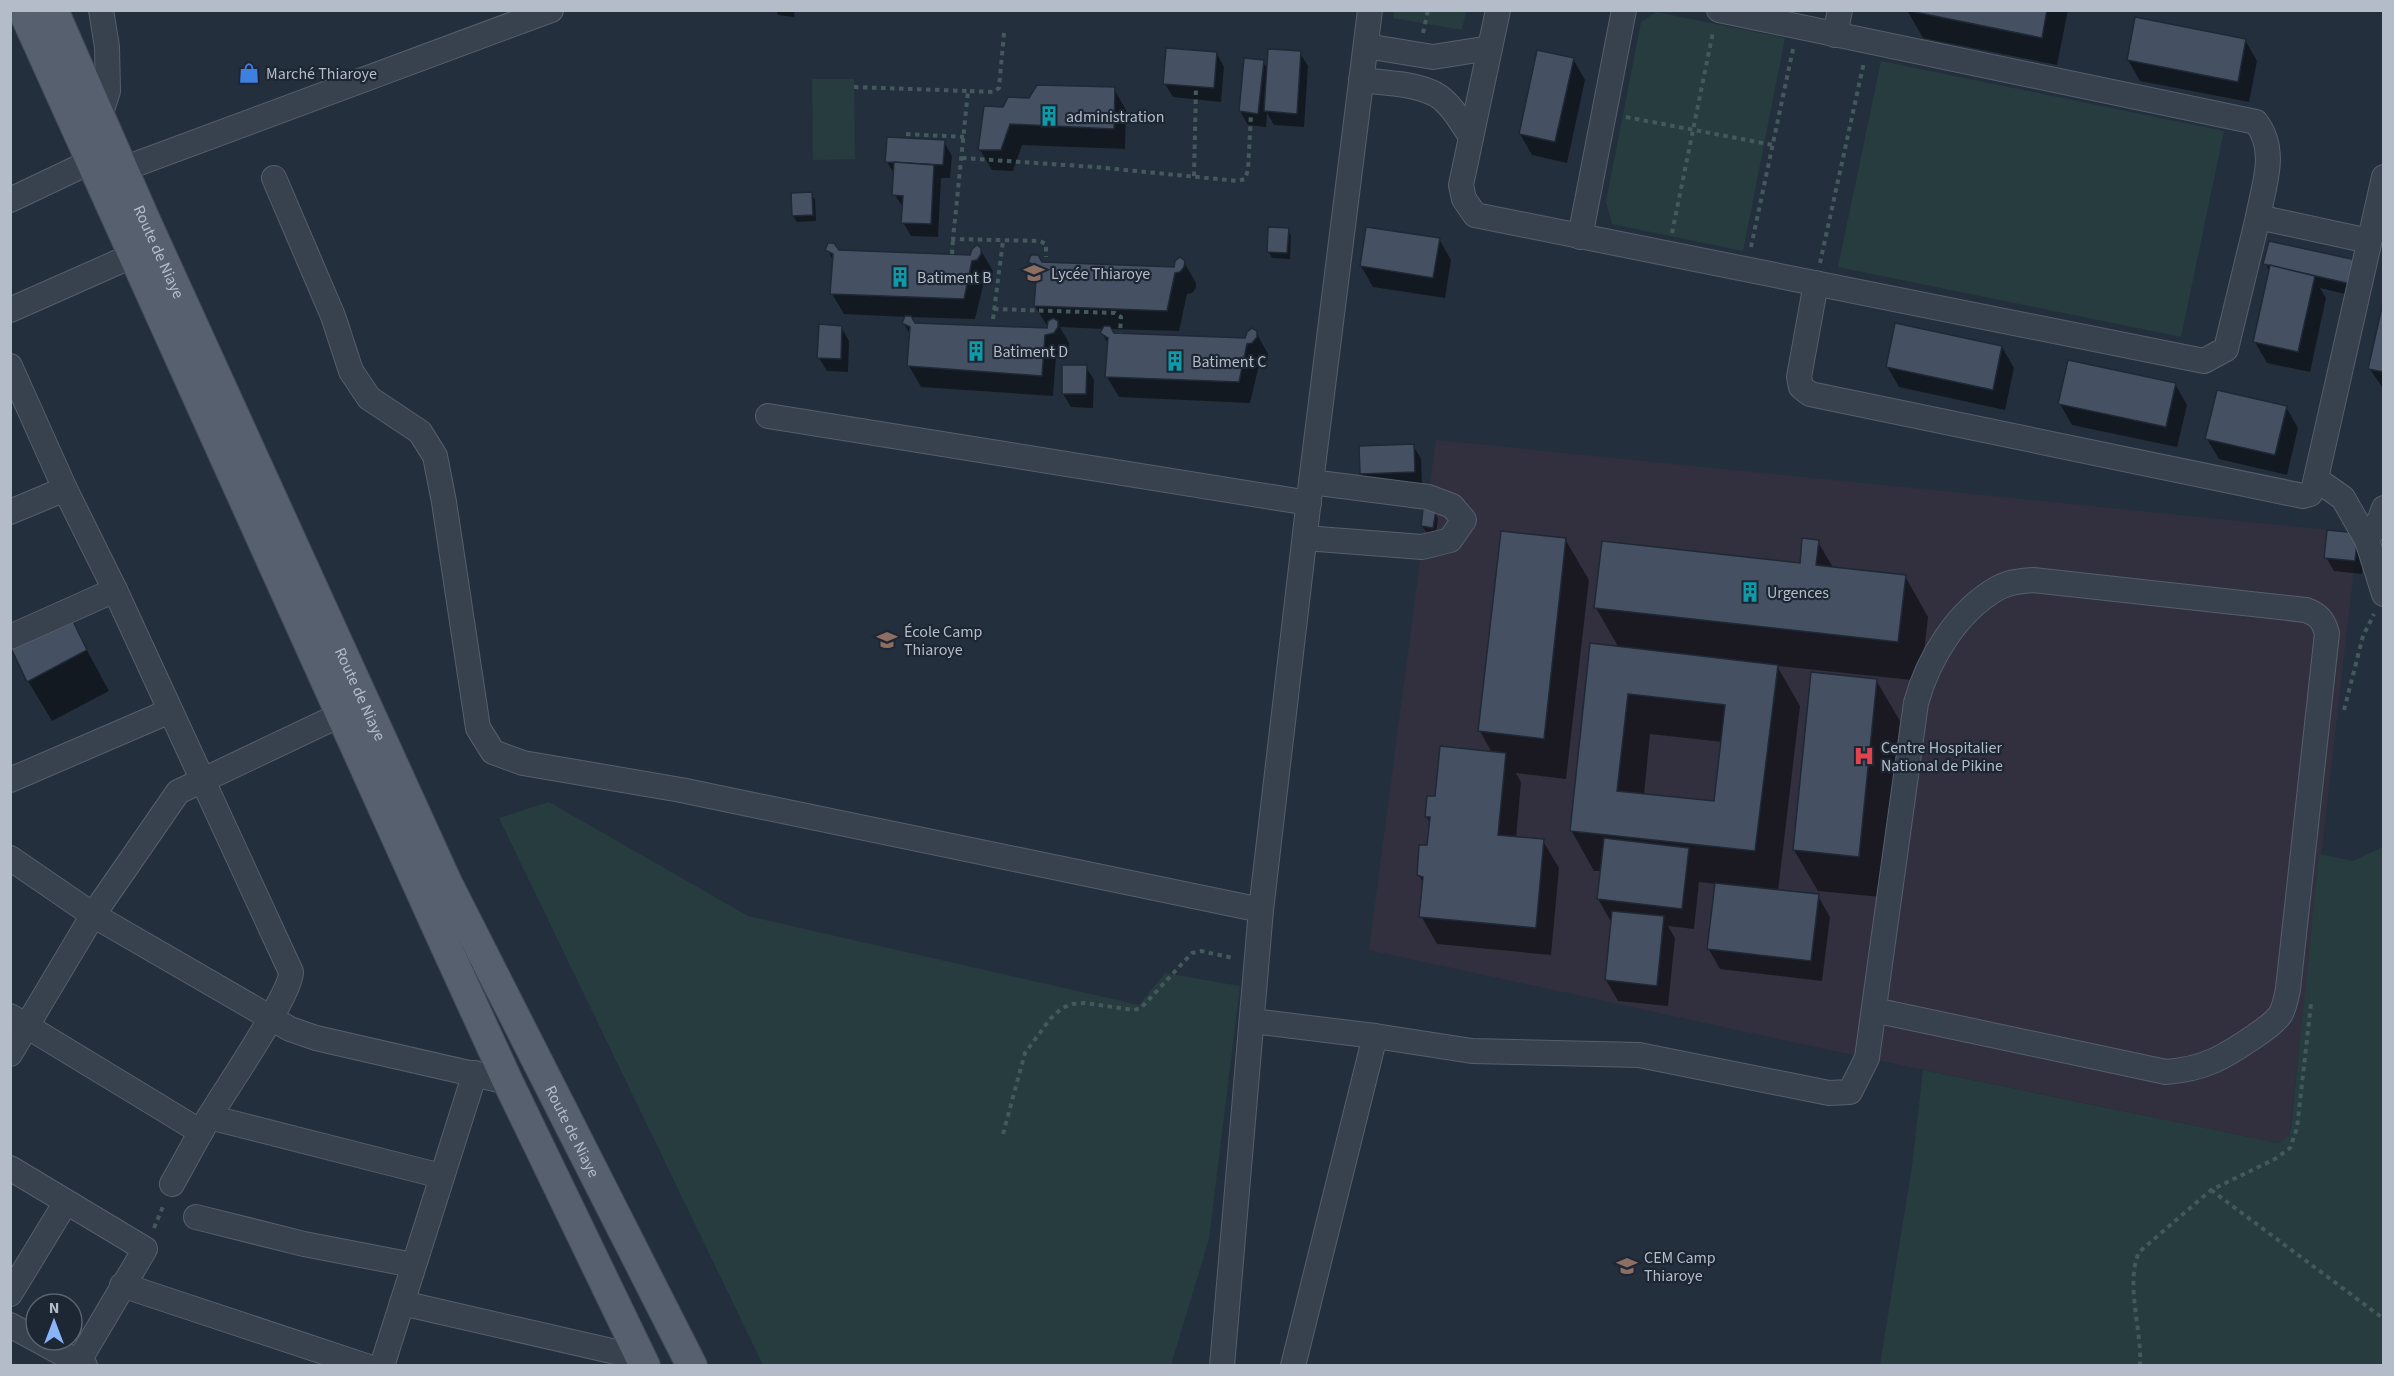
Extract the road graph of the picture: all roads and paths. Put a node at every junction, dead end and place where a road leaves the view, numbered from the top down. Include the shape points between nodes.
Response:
1 (23, 10) edge
2 (52, 10) edge
3 (101, 10) edge
4 (551, 10) edge
5 (1370, 10) edge
6 (1498, 10) edge
7 (1624, 10) edge
8 (1840, 10) edge
9 (1717, 16) edge
10 (516, 17) edge
11 (1798, 28) junction
12 (1004, 33) dead end
13 (1835, 35) junction
14 (1869, 41) junction
15 (1366, 46) junction
16 (1490, 48) junction
17 (1361, 80) junction
18 (854, 87) dead end
19 (1196, 87) dead end
20 (968, 91) junction
21 (1605, 113) junction
22 (1251, 114) dead end
23 (100, 116) junction
24 (1694, 130) junction
25 (906, 134) dead end
26 (964, 137) junction
27 (1471, 137) junction
28 (1773, 145) junction
29 (962, 158) junction
30 (104, 169) junction
31 (1194, 176) junction
32 (2384, 177) edge
33 (274, 178) dead end
34 (10, 200) edge
35 (2258, 217) junction
36 (134, 235) junction
37 (1580, 237) junction
38 (953, 239) junction
39 (1003, 241) junction
40 (2369, 241) junction
41 (952, 254) dead end
42 (1668, 254) junction
43 (1046, 257) dead end
44 (1746, 269) junction
45 (159, 279) junction
46 (1816, 283) junction
47 (994, 309) junction
48 (10, 310) edge
49 (993, 319) dead end
50 (1120, 333) dead end
51 (10, 366) edge
52 (768, 416) dead end
53 (2316, 479) junction
54 (65, 489) junction
55 (1310, 492) junction
56 (2384, 508) edge
57 (10, 512) edge
58 (1305, 538) junction
59 (2367, 540) junction
60 (115, 590) junction
61 (2384, 594) edge
62 (10, 637) edge
63 (170, 711) junction
64 (340, 715) junction
65 (202, 779) junction
66 (10, 780) edge
67 (10, 858) edge
68 (1261, 910) junction
69 (93, 915) junction
70 (1257, 963) junction
71 (1874, 1010) junction
72 (270, 1018) junction
73 (19, 1021) edge
74 (1252, 1021) junction
75 (1375, 1036) junction
76 (10, 1054) edge
77 (475, 1073) junction
78 (508, 1082) junction
79 (205, 1125) junction
80 (1003, 1134) dead end
81 (10, 1168) edge
82 (441, 1176) junction
83 (172, 1184) joint
84 (2211, 1190) dead end
85 (66, 1202) junction
86 (196, 1217) dead end
87 (145, 1249) junction
88 (413, 1265) junction
89 (122, 1285) junction
90 (10, 1294) edge
91 (402, 1303) junction
92 (2384, 1319) edge
93 (10, 1325) edge
94 (644, 1362) edge
95 (80, 1364) edge
96 (366, 1365) edge
97 (382, 1365) edge
98 (692, 1365) edge
99 (1222, 1365) edge
100 (1293, 1365) edge

1 - 30 main road, Route de Niaye
2 - 23 main road, Route de Niaye
3 - 23 street via 108,91
4 - 10 street
5 - 15 street
6 - 16 street
7 - 21 street
8 - 13 street
9 - 11 street
9 - 24 path
10 - 30 street
11 - 13 street
11 - 28 path
12 - 20 path via 999,88 993,92
13 - 14 street
14 - 35 street via 2256,122 2265,134 2269,154
14 - 46 path
15 - 16 street via 1433,57
15 - 17 street
16 - 27 street
17 - 27 street via 1413,87 1437,95
17 - 55 street
18 - 20 path
19 - 31 path
20 - 26 path
21 - 24 path
21 - 37 street
22 - 31 path via 1245,179
23 - 30 main road, Route de Niaye
24 - 28 path
24 - 42 path
25 - 26 path
26 - 29 path
27 - 37 street via 1461,185 1464,199 1475,215
28 - 44 path
29 - 31 path
29 - 38 path
30 - 34 street
30 - 36 main road, Route de Niaye
32 - 40 street
33 - 68 street via 333,316 351,371 369,398 420,432 435,456 478,728 493,752 523,763 681,790
35 - 40 street
35 - 46 street via 2226,349 2204,361
36 - 45 main road, Route de Niaye
36 - 48 street
37 - 42 street
38 - 39 path
38 - 41 path
39 - 43 path via 1044,242
39 - 47 path
40 - 53 street
42 - 44 street
44 - 46 street
45 - 64 main road, Route de Niaye
45 - 98 main road, Route de Niaye via 447,883
46 - 53 street via 1799,377 1801,387 1810,394 2288,494 2310,494
47 - 49 path
47 - 50 path via 1115,313 1121,317
51 - 54 street
52 - 55 street
53 - 59 street via 2343,498
54 - 57 street
54 - 60 street
55 - 58 street
55 - 58 street via 1428,497 1452,506 1464,520 1450,540 1422,547
56 - 59 street
58 - 68 street
59 - 61 street
60 - 62 street
60 - 63 street
63 - 65 street
63 - 66 street
64 - 65 street
64 - 78 main road, Route de Niaye
65 - 69 street via 174,796
65 - 72 street via 291,972
67 - 69 street
68 - 70 street
69 - 72 street
69 - 73 street
70 - 74 street
70 - 80 path via 1192,952 1141,1008 1085,1003 1062,1008 1035,1036 1025,1053
71 - 71 street via 1917,703 1929,666 1969,612 1999,587 2033,580 2317,614 2327,633 2288,988 2285,1004 2274,1023 2210,1064 2166,1072
71 - 75 street via 1867,1058 1850,1092 1829,1093 1639,1055 1472,1051
72 - 77 street via 316,1038
72 - 79 street
73 - 76 street
73 - 79 street
74 - 75 street
74 - 99 street
75 - 100 street
77 - 78 street
77 - 82 street
78 - 94 main road, Route de Niaye
79 - 82 street
79 - 83 street
81 - 85 street
82 - 88 street
83 - 87 path
84 - 92 path
85 - 87 street
85 - 90 street
86 - 88 street via 304,1244
87 - 89 street
88 - 91 street
89 - 95 street
89 - 96 street
91 - 94 street
91 - 97 street
93 - 95 street

